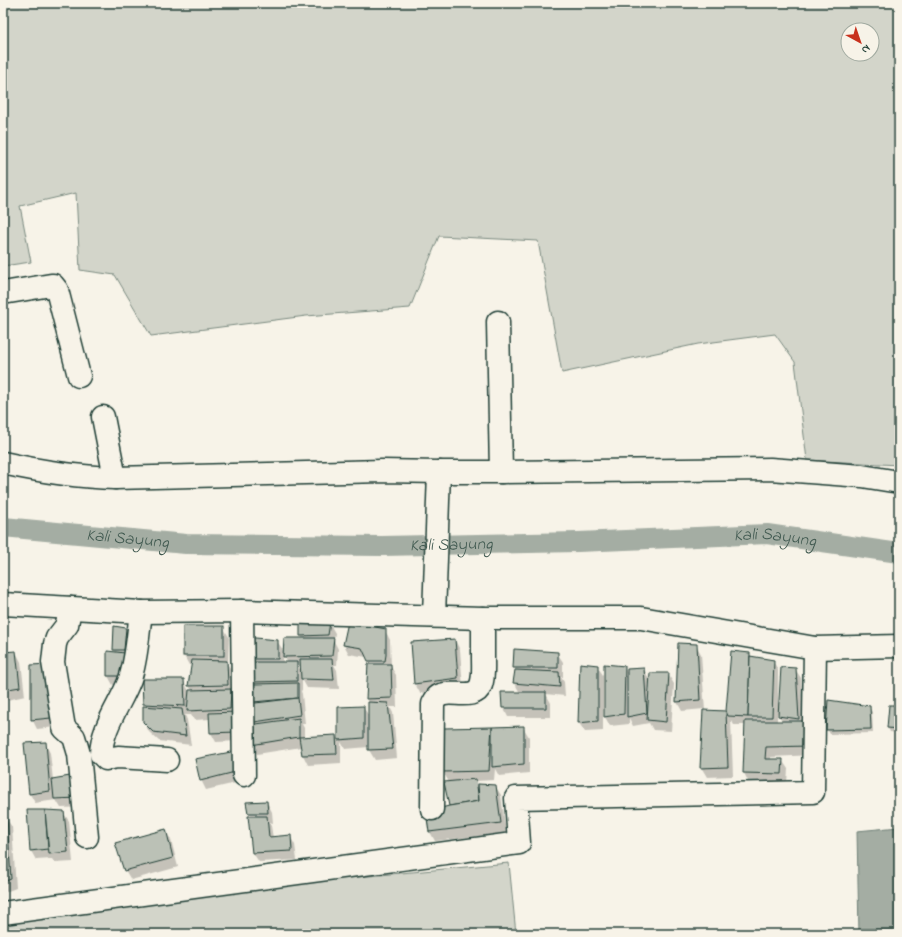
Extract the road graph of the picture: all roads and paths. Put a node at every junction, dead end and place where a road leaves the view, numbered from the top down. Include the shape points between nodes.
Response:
1 (3, 293) edge
2 (498, 322) dead end
3 (79, 376) dead end
4 (103, 417) dead end
5 (3, 463) edge
6 (501, 472) junction
7 (115, 478) junction
8 (439, 479) junction
9 (899, 482) edge
10 (3, 604) edge
11 (70, 608) junction
12 (242, 611) junction
13 (434, 611) junction
14 (141, 612) junction
15 (483, 618) junction
16 (899, 646) edge
17 (816, 648) junction
18 (167, 760) dead end
19 (244, 775) dead end
20 (432, 809) dead end
21 (88, 837) dead end
22 (3, 913) edge

1 - 3 street via 51,284 55,287
2 - 6 street
4 - 7 street
5 - 7 street via 97,478
6 - 8 street
6 - 9 street via 770,469 862,476
7 - 8 street via 382,471
8 - 13 street
10 - 11 street
11 - 14 street
11 - 21 street via 67,625 55,644 53,662 64,728 74,737 79,754
12 - 13 street
12 - 14 street
12 - 19 street
13 - 15 street
14 - 18 street via 135,662 130,680 109,723 101,754 106,759 118,757
15 - 17 street via 641,618
15 - 20 street via 481,685 470,694 441,694 433,704
16 - 17 street
17 - 22 street via 812,792 516,798 519,843

